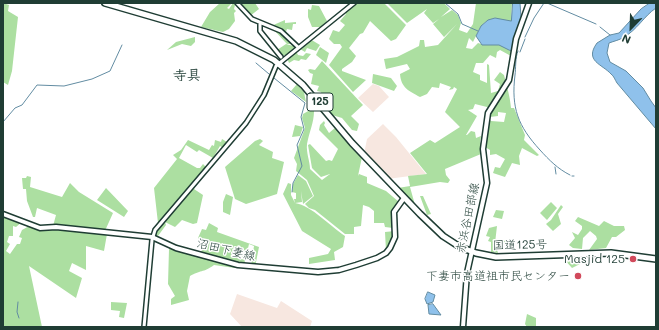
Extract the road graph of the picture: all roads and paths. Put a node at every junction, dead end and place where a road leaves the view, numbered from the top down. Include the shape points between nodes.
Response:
1 (105, 3) edge
2 (237, 3) edge
3 (354, 3) edge
4 (529, 3) edge
5 (260, 24) junction
6 (298, 47) junction
7 (280, 61) junction
8 (404, 198) junction
9 (3, 214) edge
10 (152, 237) junction
11 (472, 252) junction
12 (656, 258) edge
13 (144, 327) edge
14 (463, 327) edge

1 - 7 highway, 125 via 243,44
2 - 5 street via 248,16
3 - 6 street
4 - 11 main road, 赤浜谷田部線 via 516,38 509,80 488,113 483,149 487,174 486,187
5 - 6 street via 281,30
5 - 7 street via 260,31
6 - 7 street
7 - 8 highway, 国道125号 / 125 via 354,146
7 - 10 street via 264,95 246,123 156,228
8 - 10 main road, 沼田下妻線 via 394,212 396,234 388,251 377,258 338,270 310,273 238,266 176,248
8 - 11 highway, 国道125号 / 125 via 442,236
9 - 10 main road, 沼田下妻線 via 41,228 56,227
10 - 13 street
11 - 12 highway, 国道125号 / 125 via 501,257 611,253
11 - 14 main road, 赤浜谷田部線 via 466,281

